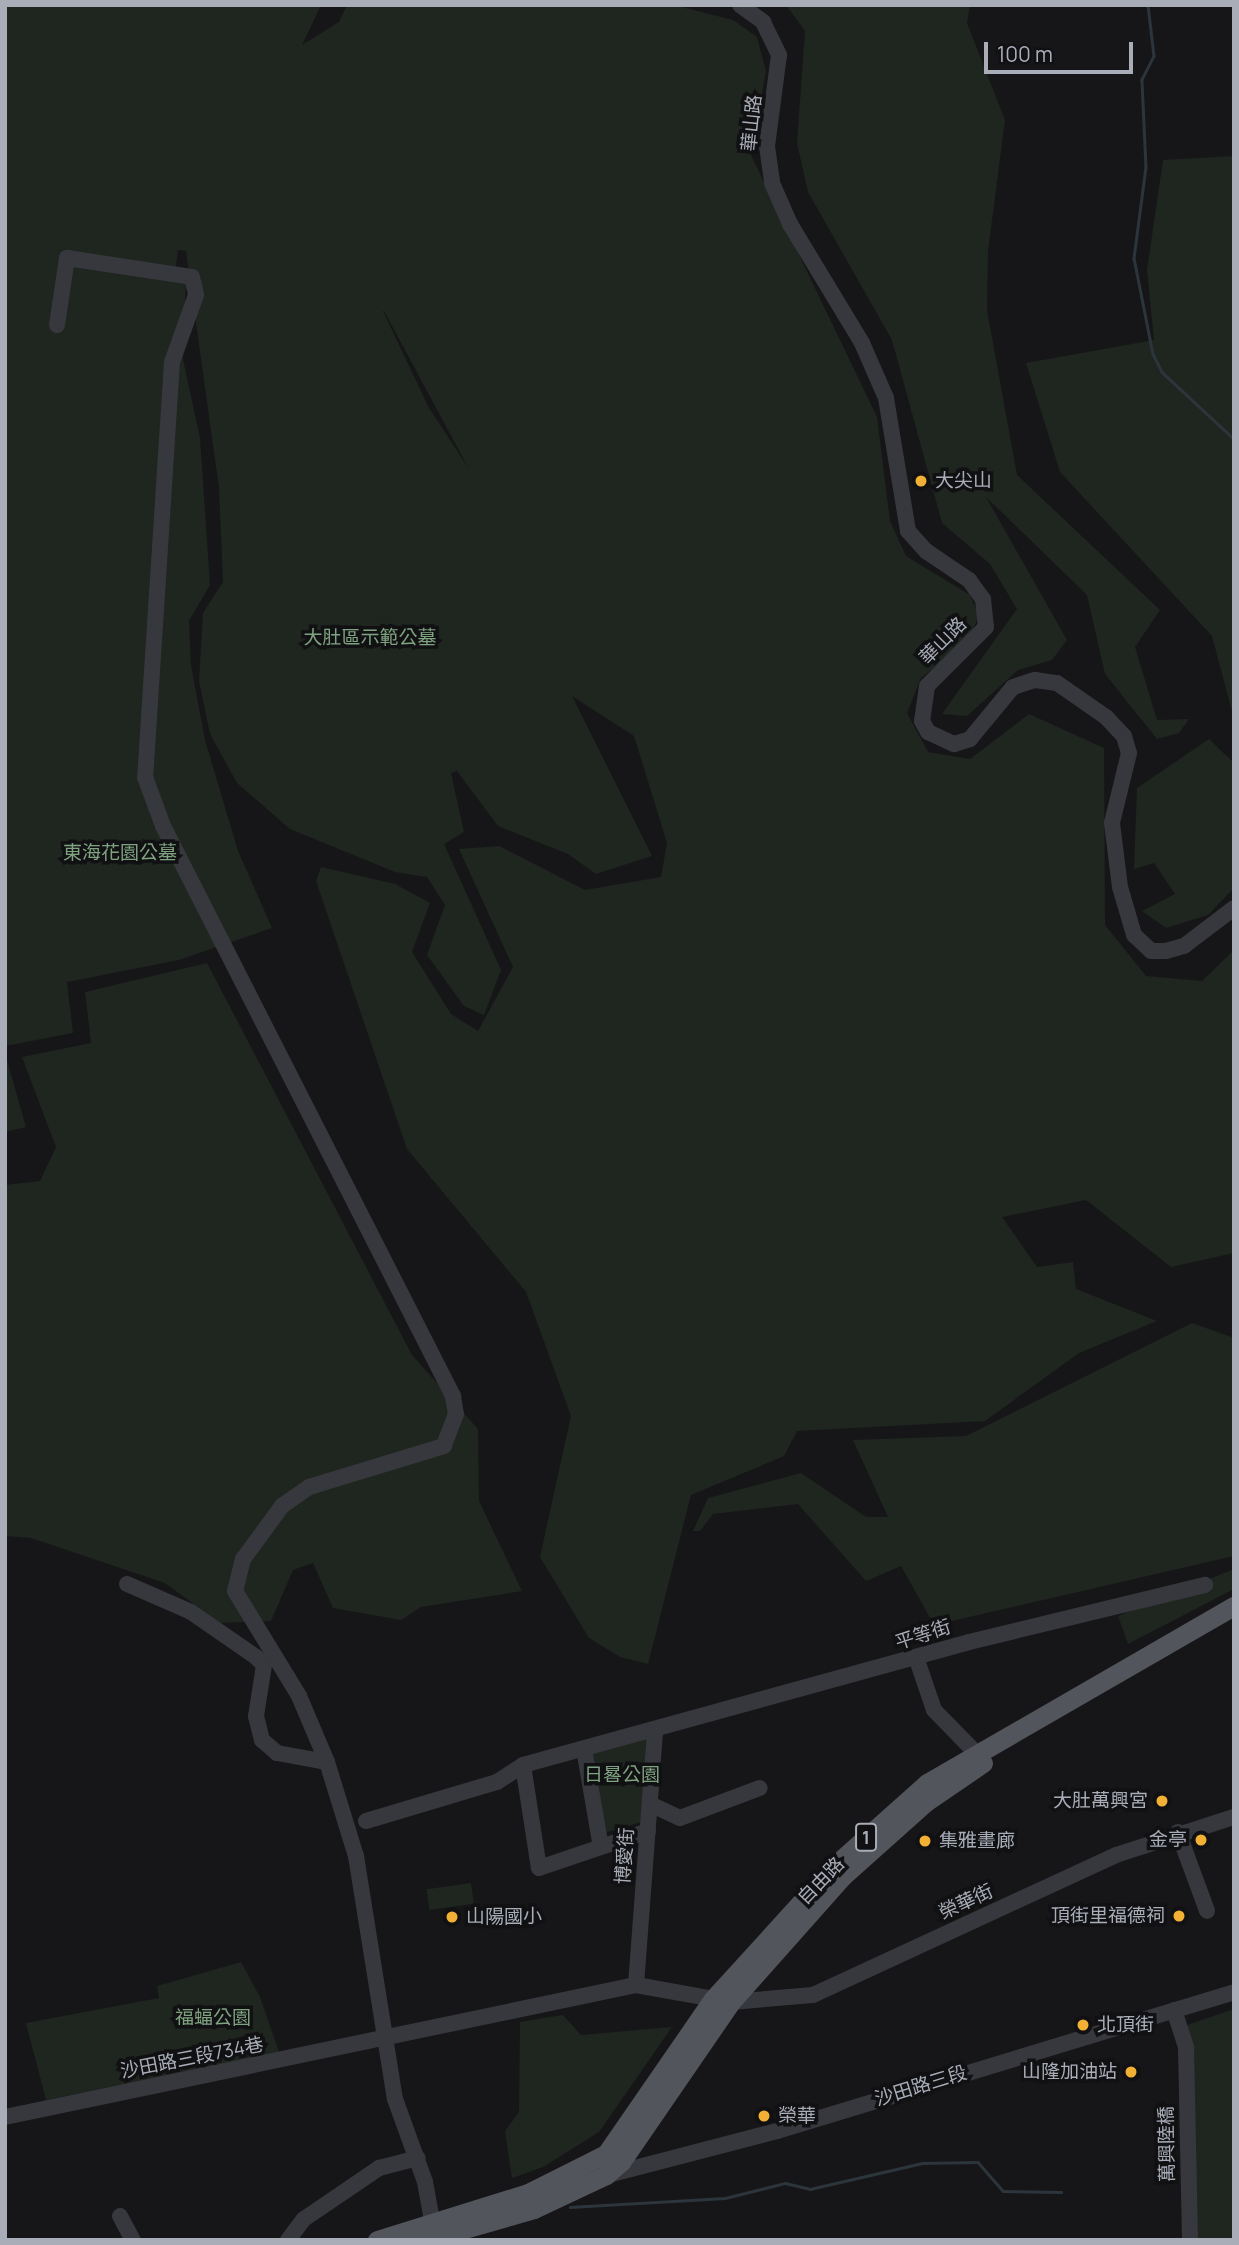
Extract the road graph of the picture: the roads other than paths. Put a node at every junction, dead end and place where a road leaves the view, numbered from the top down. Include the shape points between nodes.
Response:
1 (740, 5) edge
2 (57, 325) dead end
3 (1234, 908) edge
4 (127, 1584) dead end
5 (1205, 1585) dead end
6 (1234, 1606) edge
7 (1234, 1622) edge
8 (917, 1660) junction
9 (655, 1730) junction
10 (584, 1749) junction
11 (976, 1753) junction
12 (327, 1762) junction
13 (523, 1765) junction
14 (760, 1788) dead end
15 (650, 1804) junction
16 (1234, 1818) edge
17 (366, 1821) dead end
18 (648, 1831) junction
19 (1178, 1832) junction
20 (601, 1847) junction
21 (854, 1857) junction
22 (1207, 1911) dead end
23 (636, 1985) junction
24 (1234, 1992) edge
25 (722, 2001) junction
26 (1174, 2010) junction
27 (385, 2035) junction
28 (1182, 2048) junction
29 (5, 2117) edge
30 (418, 2158) junction
31 (586, 2168) junction
32 (606, 2175) junction
33 (120, 2216) dead end
34 (432, 2234) edge
35 (133, 2240) edge
36 (288, 2240) edge
37 (377, 2240) edge
38 (1181, 2240) edge
39 (1190, 2240) edge

1 - 3 street, 華山路 via 763,22 779,55 767,146 772,183 790,224 862,343 886,398 908,531 969,580 983,599 986,627 927,686 922,721 928,732 954,744 970,738 1013,687 1035,680 1057,683 1106,717 1124,736 1129,753 1112,822 1120,887 1134,935 1151,951 1166,951 1184,946
2 - 12 street via 67,258 192,277 196,295 172,362 145,777 163,826 453,1396 456,1414 450,1435 437,1449 309,1487 293,1497 243,1559 238,1598 299,1696
4 - 12 street via 191,1612 256,1657 264,1665 256,1716 262,1740 277,1753
5 - 8 street, 平等街 via 969,1642
6 - 11 main road, 自由路 / 1
7 - 21 main road, 自由路 / 1 via 1010,1745
8 - 9 street, 平等街
8 - 11 street via 934,1710
9 - 10 street, 平等街
9 - 15 street, 博愛街
10 - 13 street, 平等街
10 - 20 street
11 - 21 main road, 自由路 / 1 via 927,1783
12 - 27 street via 356,1857
13 - 17 street, 平等街 via 497,1782
13 - 20 street via 539,1868
14 - 15 street via 680,1818
15 - 18 street, 博愛街
16 - 19 street, 榮華街
18 - 20 street
18 - 23 street, 博愛街
19 - 22 street
19 - 25 street, 榮華街 via 1116,1855 813,1995
21 - 25 main road, 自由路 / 1
23 - 25 street, 榮華街
23 - 27 street, 沙田路三段734巷
24 - 26 street, 沙田路三段
25 - 31 main road, 自由路 / 1 via 619,2138
25 - 32 main road, 自由路 / 1 via 621,2162
26 - 28 street
26 - 32 street, 沙田路三段 via 777,2131
27 - 29 street, 沙田路三段734巷 via 264,2066
27 - 30 street via 395,2099
28 - 38 street, 萬興陸橋
28 - 39 street, 萬興陸橋
30 - 34 street
30 - 36 street via 379,2168 304,2219
31 - 32 street
31 - 34 main road, 沙田路三段 / 1
32 - 34 main road, 沙田路三段 / 1 via 534,2210
33 - 35 street
34 - 37 main road, 沙田路三段 / 1

